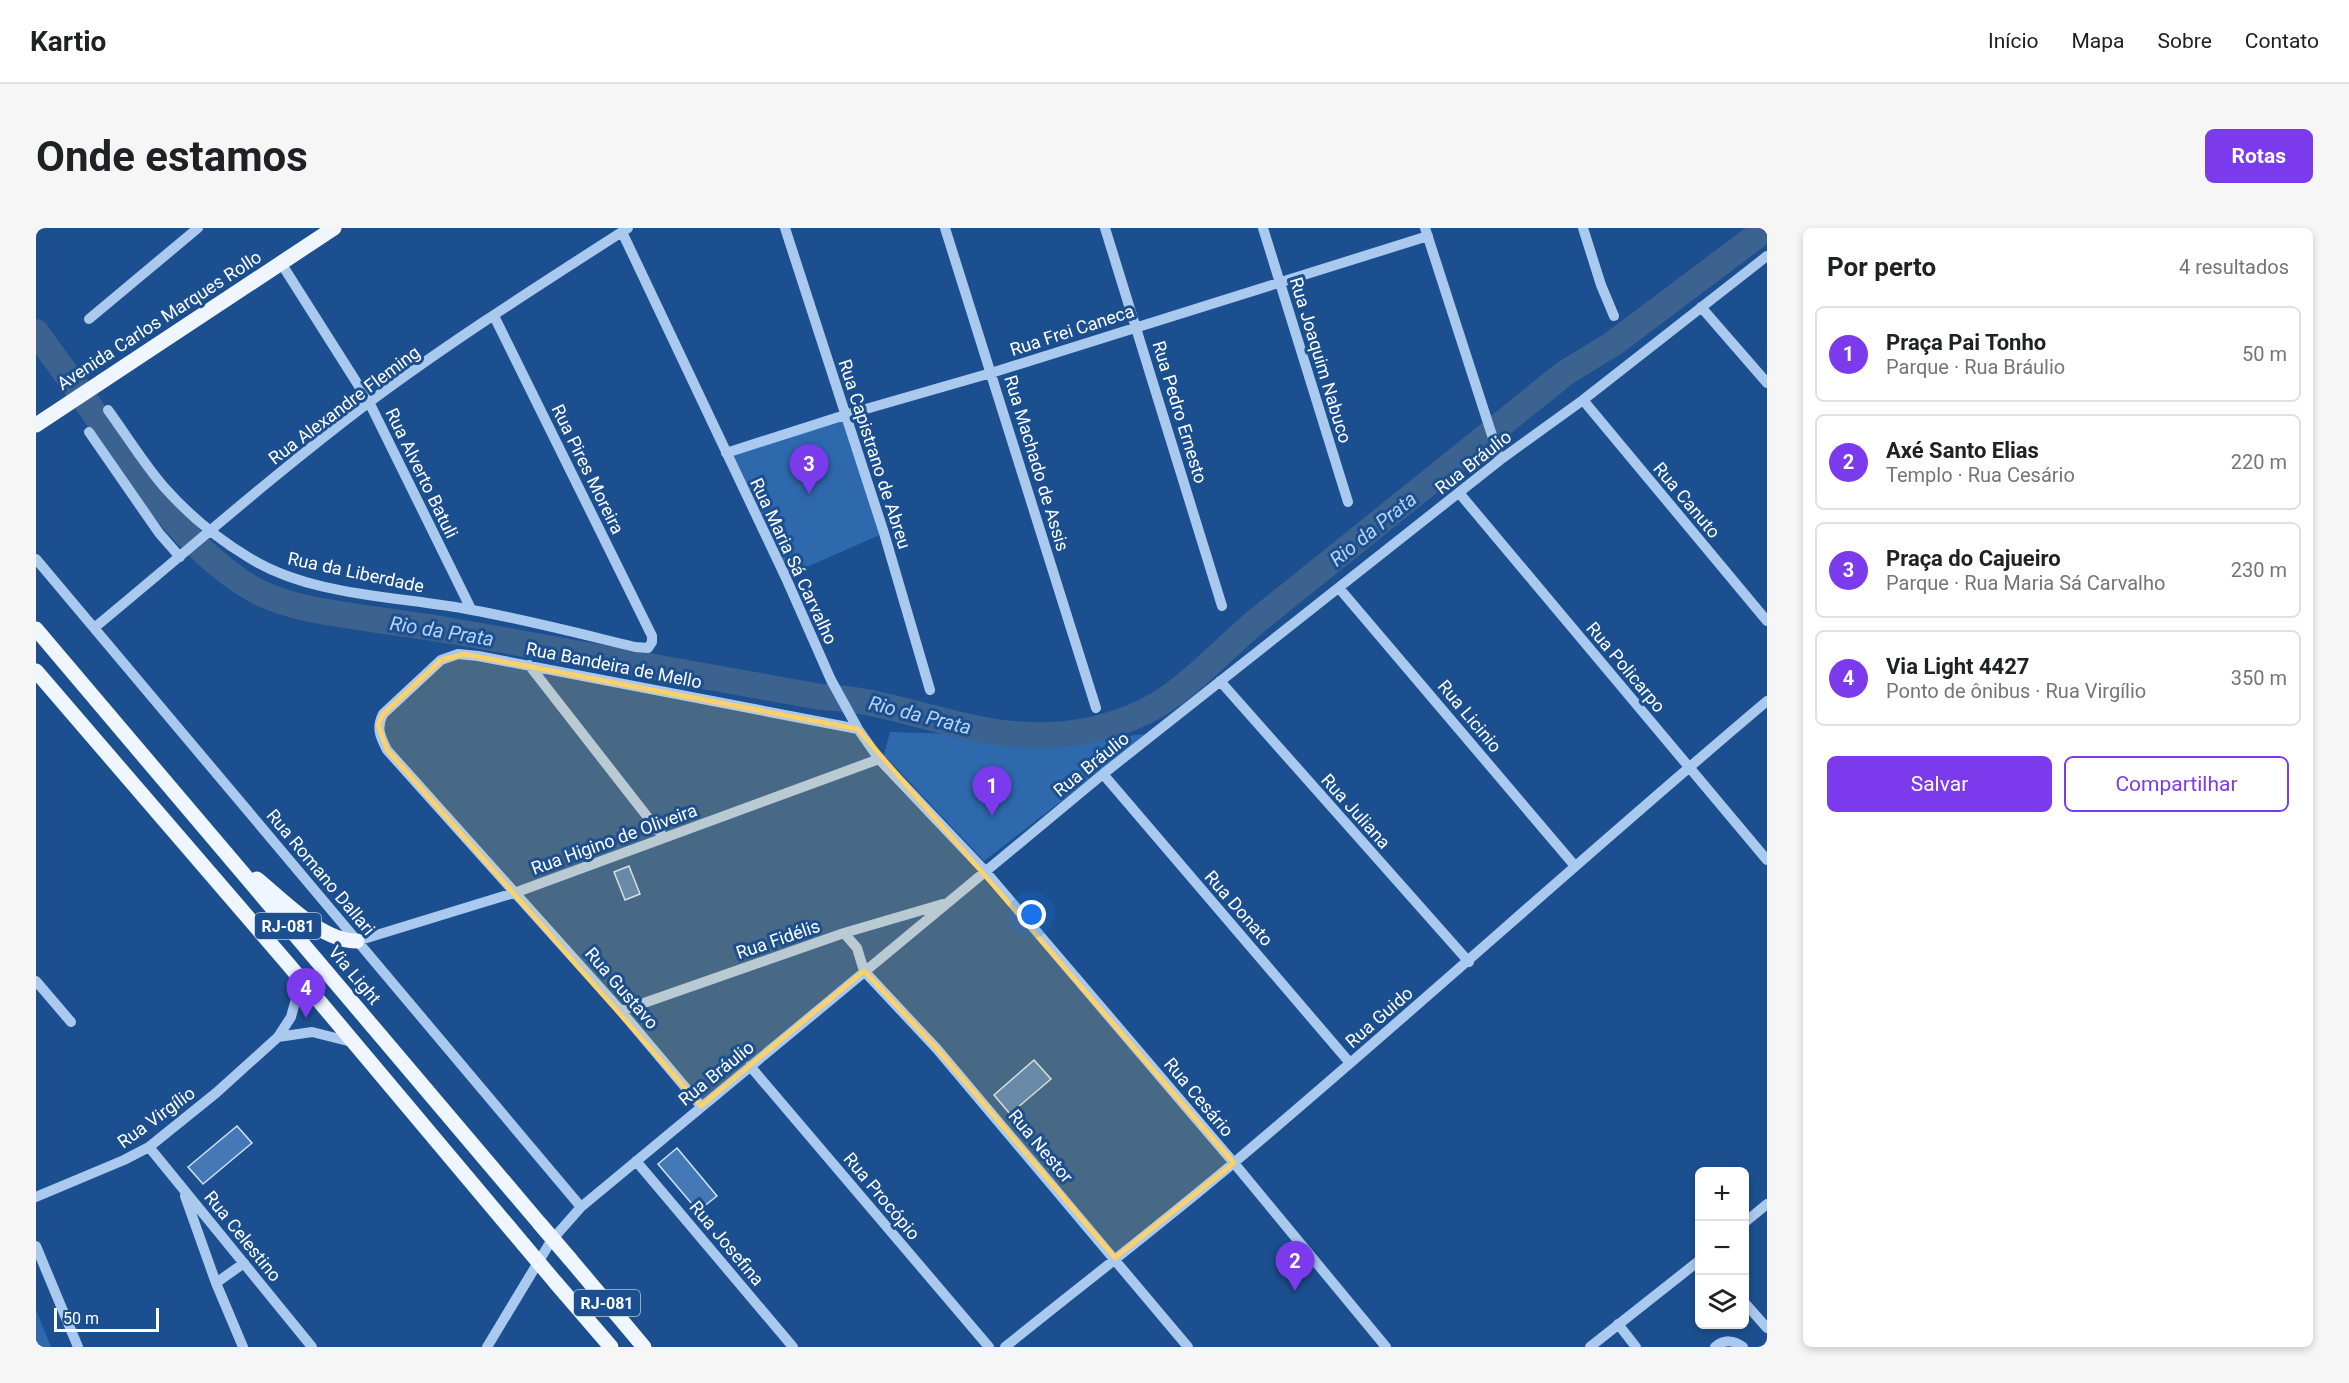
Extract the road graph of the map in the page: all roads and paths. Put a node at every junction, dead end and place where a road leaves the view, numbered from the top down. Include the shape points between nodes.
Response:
1 (198, 228) edge
2 (333, 228) edge
3 (785, 228) edge
4 (945, 228) edge
5 (1105, 228) edge
6 (1263, 228) edge
7 (1583, 228) edge
8 (625, 230) edge
9 (1426, 232) edge
10 (1767, 256) edge
11 (281, 263) junction
12 (1280, 283) junction
13 (1701, 307) junction
14 (495, 316) junction
15 (1614, 316) dead end
16 (89, 319) dead end
17 (1136, 326) junction
18 (991, 373) junction
19 (1767, 382) edge
20 (1583, 400) junction
21 (369, 402) junction
22 (108, 410) dead end
23 (845, 415) junction
24 (36, 425) edge
25 (89, 432) dead end
26 (726, 453) junction
27 (1500, 460) junction
28 (1460, 494) junction
29 (1348, 502) dead end
30 (207, 534) junction
31 (182, 556) junction
32 (36, 560) edge
33 (1340, 588) junction
34 (1222, 606) dead end
35 (471, 609) junction
36 (1767, 621) edge
37 (94, 628) junction
38 (36, 629) edge
39 (652, 636) joint
40 (529, 665) junction
41 (36, 671) edge
42 (1220, 681) junction
43 (930, 690) dead end
44 (1767, 701) edge
45 (1096, 708) dead end
46 (383, 714) joint
47 (858, 729) junction
48 (879, 759) junction
49 (1688, 768) junction
50 (1103, 774) junction
51 (664, 838) junction
52 (230, 857) junction
53 (1767, 860) edge
54 (1575, 866) junction
55 (985, 871) junction
56 (517, 892) junction
57 (947, 903) junction
58 (844, 933) junction
59 (357, 941) junction
60 (1468, 962) junction
61 (864, 971) junction
62 (294, 972) junction
63 (36, 981) edge
64 (40, 992) edge
65 (621, 1011) junction
66 (71, 1022) dead end
67 (278, 1036) junction
68 (352, 1042) junction
69 (1350, 1063) junction
70 (750, 1066) junction
71 (701, 1106) junction
72 (148, 1147) junction
73 (636, 1161) junction
74 (1234, 1163) junction
75 (181, 1187) junction
76 (36, 1197) edge
77 (1767, 1204) edge
78 (581, 1207) junction
79 (1746, 1221) edge
80 (36, 1246) edge
81 (1115, 1258) junction
82 (244, 1263) junction
83 (1695, 1264) edge
84 (216, 1283) junction
85 (1749, 1308) edge
86 (1618, 1324) junction
87 (1767, 1328) edge
88 (1598, 1345) edge
89 (78, 1347) edge
90 (243, 1347) edge
91 (312, 1347) edge
92 (487, 1347) edge
93 (611, 1347) edge
94 (644, 1347) edge
95 (793, 1347) edge
96 (989, 1347) edge
97 (1005, 1347) edge
98 (1188, 1347) edge
99 (1386, 1347) edge
100 (1636, 1347) edge
101 (1715, 1347) edge
102 (1743, 1347) edge

1 - 16 street
2 - 11 main road, Avenida Carlos Marques Rollo
3 - 23 street, Rua Capistrano de Abreu
4 - 18 street, Rua Machado de Assis
5 - 17 street, Rua Pedro Ernesto
6 - 12 street, Rua Joaquim Nabuco
7 - 15 street
8 - 14 street, Rua Alexandre Fleming
8 - 26 street, Rua Maria Sá Carvalho
9 - 12 street, Rua Frei Caneca
9 - 27 street
10 - 13 street, Rua Bráulio
11 - 21 street, Rua Alverto Batuli
11 - 24 main road, Avenida Carlos Marques Rollo
12 - 17 street, Rua Frei Caneca
12 - 29 street, Rua Joaquim Nabuco
13 - 19 street
13 - 20 street, Rua Bráulio
14 - 21 street, Rua Alexandre Fleming
14 - 39 street, Rua Pires Moreira
17 - 18 street, Rua Frei Caneca
17 - 34 street, Rua Pedro Ernesto
18 - 23 street, Rua Frei Caneca
18 - 45 street, Rua Machado de Assis
20 - 27 street, Rua Bráulio
20 - 36 street, Rua Canuto
21 - 30 street, Rua Alexandre Fleming
21 - 35 street, Rua Alverto Batuli
22 - 30 street, Rua da Liberdade via 163,486
23 - 26 street, Rua Frei Caneca
23 - 43 street, Rua Capistrano de Abreu
25 - 31 street via 159,533
26 - 47 street, Rua Maria Sá Carvalho via 831,680
27 - 28 street, Rua Bráulio
28 - 33 street, Rua Bráulio
28 - 49 street, Rua Policarpo
30 - 31 street, Rua Alexandre Fleming
30 - 35 street, Rua da Liberdade via 296,580 384,598
31 - 37 street, Rua Alexandre Fleming
32 - 37 street, Rua Romano Dallari
33 - 42 street, Rua Bráulio
33 - 54 street, Rua Licinio
35 - 39 street, Rua da Liberdade via 635,647 648,648
37 - 59 street, Rua Romano Dallari
38 - 52 main road, Via Light / RJ-081
40 - 46 street, Rua Bandeira de Mello via 452,655 441,660
40 - 47 street, Rua Bandeira de Mello
40 - 51 street
41 - 62 main road, RJ-081
42 - 50 street, Rua Bráulio
42 - 60 street, Rua Juliana
44 - 49 street, Rua Guido
46 - 56 street, Rua Gustavo via 378,725 387,750
47 - 48 street, Rua Maria Sá Carvalho
48 - 51 street, Rua Higino de Oliveira
48 - 55 street, Rua Maria Sá Carvalho
49 - 53 street, Rua Policarpo
49 - 54 street, Rua Guido
50 - 55 street, Rua Bráulio
50 - 69 street, Rua Donato
51 - 56 street, Rua Higino de Oliveira
52 - 59 main road via 317,927
52 - 94 main road, Via Light / RJ-081, bridge
54 - 60 street, Rua Guido
55 - 57 street, Rua Bráulio
55 - 74 street, Rua Cesário
56 - 59 street, Rua Higino de Oliveira
56 - 65 street, Rua Gustavo
57 - 58 street, Rua Fidélis
57 - 61 street, Rua Bráulio
58 - 61 street via 857,948
58 - 65 street, Rua Fidélis
59 - 78 street, Rua Romano Dallari
60 - 69 street, Rua Guido
61 - 70 street, Rua Bráulio
61 - 81 street, Rua Nestor via 937,1049
62 - 67 street, Rua Virgílio via 296,1003
62 - 68 main road, RJ-081
63 - 64 street
64 - 66 street
65 - 71 street, Rua Gustavo
67 - 68 street via 312,1032
67 - 72 street, Rua Virgílio via 216,1093
68 - 93 main road, RJ-081, bridge
69 - 74 street, Rua Guido
70 - 71 street, Rua Bráulio
70 - 96 street, Rua Procópio
71 - 73 street, Rua Bráulio
72 - 75 street, Rua Celestino
72 - 76 street, Rua Virgílio via 124,1161
73 - 78 street, Rua Bráulio
73 - 95 street, Rua Josefina
74 - 81 street, Rua Guido
74 - 99 street, Rua Cesário
75 - 82 street, Rua Celestino
75 - 84 street
77 - 79 street
78 - 92 street, Rua Bráulio via 551,1241
80 - 89 street
81 - 97 street, Rua Guido
81 - 98 street, Rua Nestor
82 - 84 street
82 - 91 street, Rua Celestino
83 - 86 street
84 - 90 street
85 - 87 street
86 - 88 street
86 - 100 street
101 - 102 street via 1728,1341

